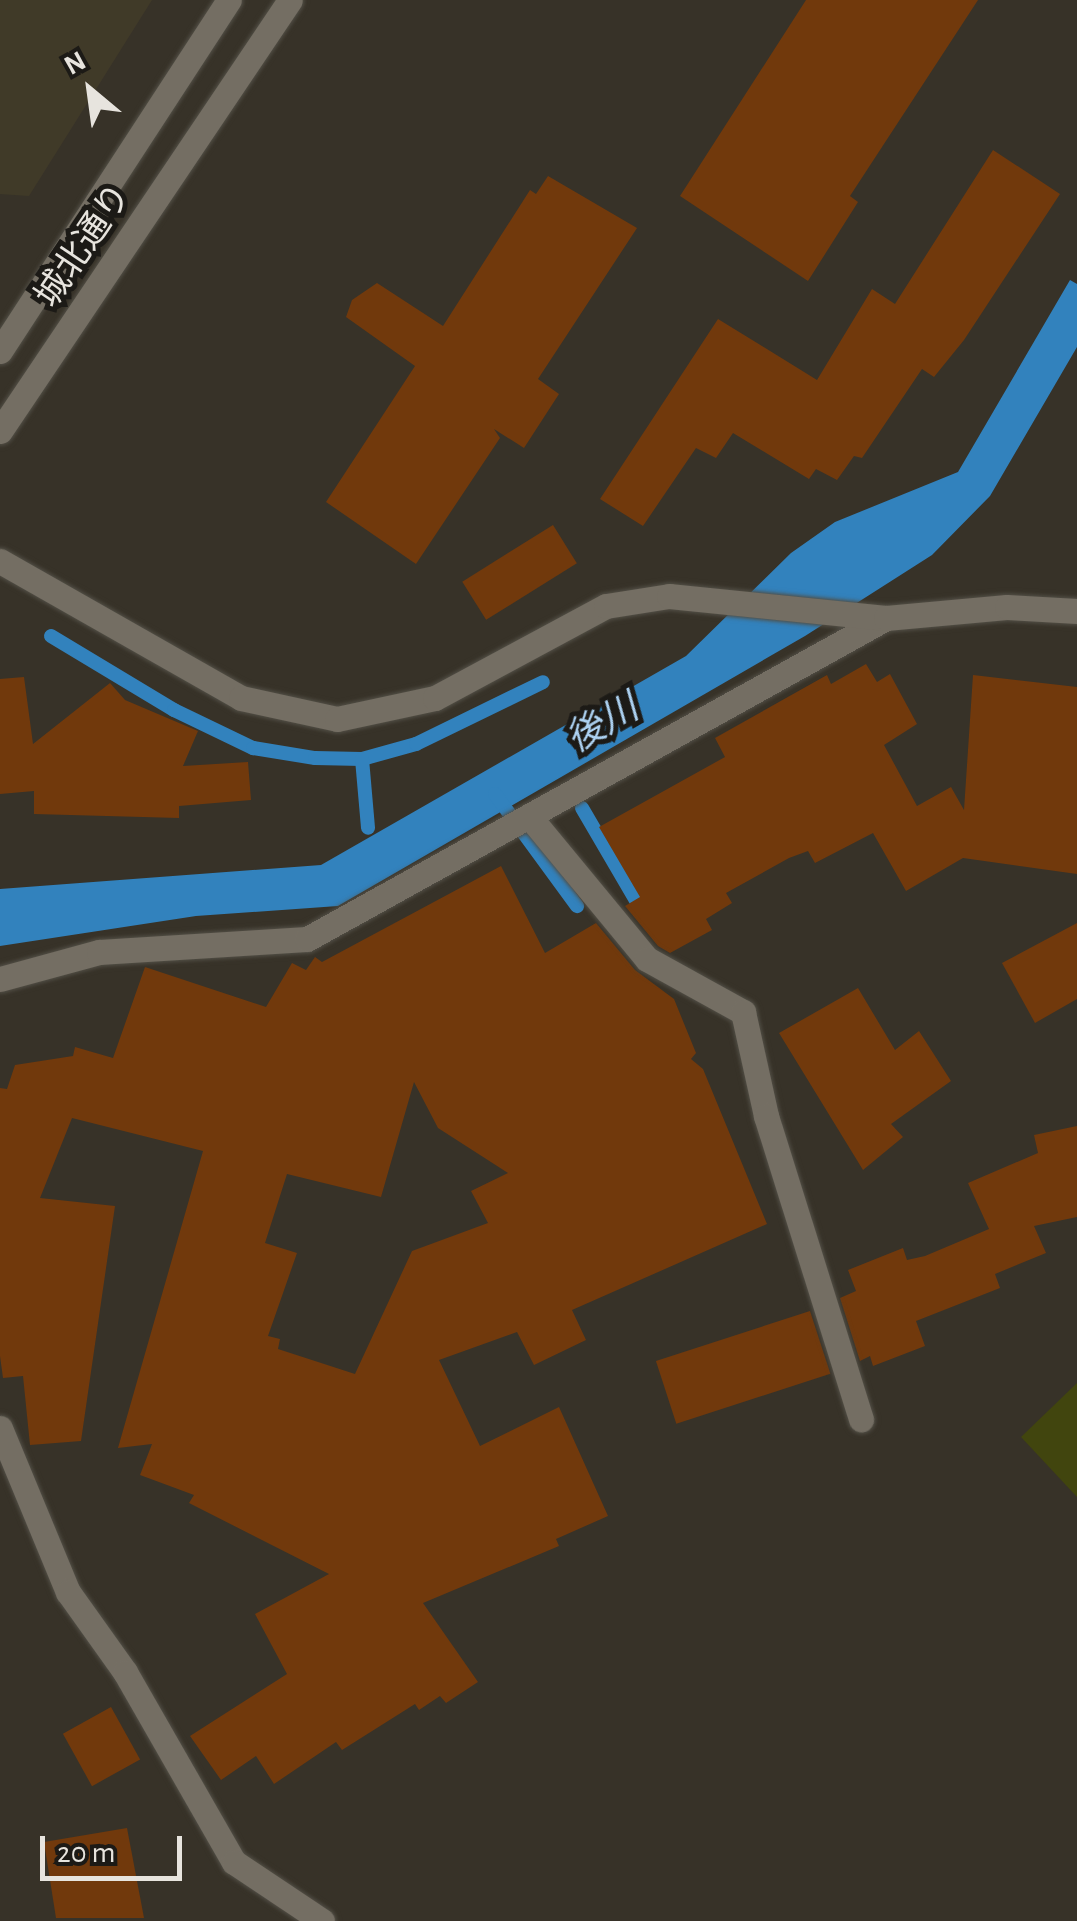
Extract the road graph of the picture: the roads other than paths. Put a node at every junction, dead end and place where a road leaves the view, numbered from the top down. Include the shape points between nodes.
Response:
1 (229, 0) edge
2 (290, 0) edge
3 (0, 351) edge
4 (0, 431) edge
5 (0, 561) edge
6 (1077, 611) edge
7 (886, 618) junction
8 (529, 816) junction
9 (0, 979) edge
10 (861, 1420) dead end
11 (0, 1428) edge
12 (322, 1921) edge

1 - 3 street, 城北通り
2 - 4 street, 城北通り
5 - 7 street via 241,698 337,719 435,698 606,606 669,596
6 - 7 street via 1007,607
7 - 8 street
8 - 9 street via 307,939 99,952
8 - 10 street via 647,959 743,1012 766,1116
11 - 12 street via 68,1592 125,1672 234,1862

